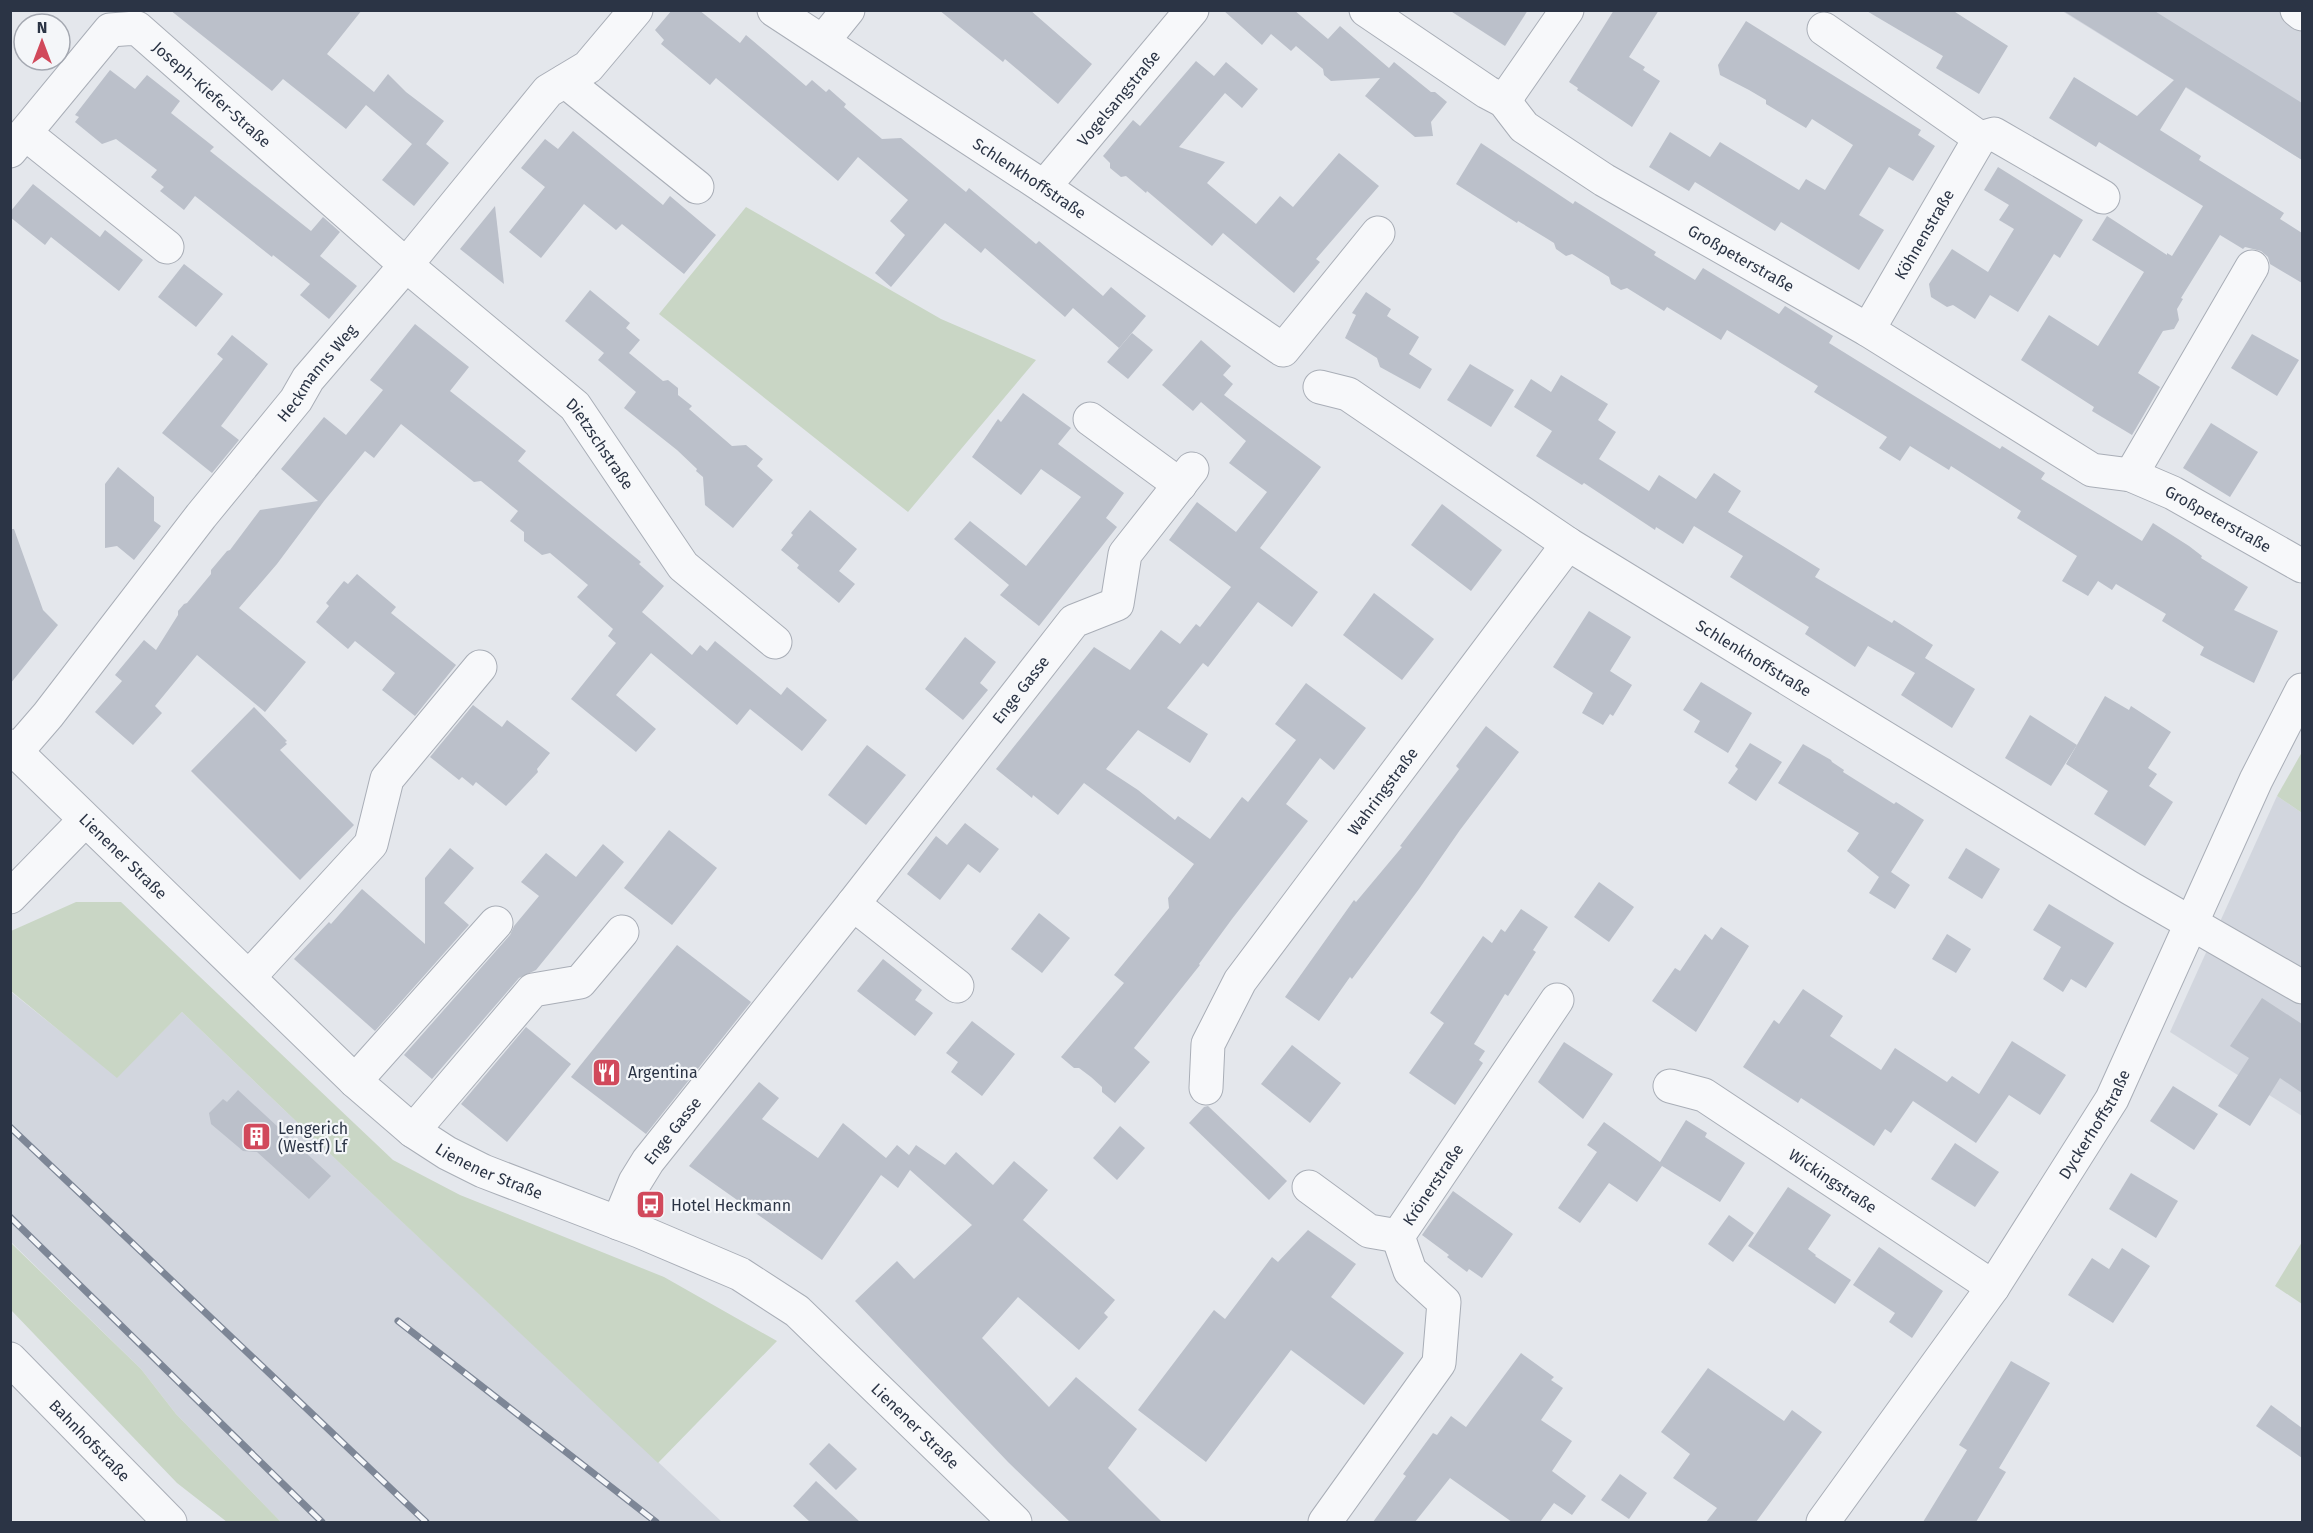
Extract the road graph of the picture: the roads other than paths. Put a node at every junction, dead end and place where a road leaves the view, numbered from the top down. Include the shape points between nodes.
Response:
1 (636, 10) edge
2 (774, 10) edge
3 (848, 10) edge
4 (1192, 10) edge
5 (1366, 10) edge
6 (1567, 10) edge
7 (2297, 10) edge
8 (2302, 14) edge
9 (1824, 29) dead end
10 (823, 41) junction
11 (565, 81) junction
12 (1504, 101) junction
13 (1980, 138) junction
14 (18, 142) edge
15 (697, 187) dead end
16 (1044, 187) junction
17 (2103, 197) dead end
18 (1378, 232) dead end
19 (167, 247) dead end
20 (406, 265) junction
21 (2252, 267) dead end
22 (1868, 330) junction
23 (1320, 387) dead end
24 (1090, 419) dead end
25 (2131, 475) junction
26 (1568, 544) junction
27 (2302, 566) edge
28 (775, 642) dead end
29 (480, 668) dead end
30 (2302, 690) edge
31 (13, 749) edge
32 (85, 820) junction
33 (10, 897) edge
34 (853, 904) junction
35 (496, 923) dead end
36 (2192, 924) junction
37 (622, 932) dead end
38 (249, 977) junction
39 (957, 986) dead end
40 (2302, 987) edge
41 (1557, 1000) dead end
42 (355, 1081) junction
43 (1670, 1086) dead end
44 (1206, 1088) dead end
45 (413, 1131) junction
46 (1309, 1187) dead end
47 (618, 1223) junction
48 (1398, 1236) junction
49 (1993, 1287) junction
50 (10, 1359) edge
51 (170, 1522) edge
52 (1015, 1522) edge
53 (1324, 1522) edge
54 (1823, 1522) edge

1 - 11 street, Heckmanns Weg via 588,67
2 - 10 street, Schlenkhoffstraße
3 - 10 street
4 - 16 street, Vogelsangstraße
5 - 12 street, Großpeterstraße
6 - 12 street
7 - 8 street
9 - 13 street
10 - 16 street, Schlenkhoffstraße
11 - 15 street
11 - 20 street, Heckmanns Weg via 548,91
12 - 22 street, Großpeterstraße via 1524,127 1604,180
13 - 17 street via 1994,134
13 - 22 street, Köhnenstraße
14 - 19 street, Joseph-Kiefer-Straße
14 - 20 street, Joseph-Kiefer-Straße via 110,30 136,28
16 - 18 street, Schlenkhoffstraße via 1283,350
20 - 28 street, Dietzschstraße via 575,406 683,566
20 - 31 street, Heckmanns Weg via 308,379 296,400 48,715
21 - 25 street
22 - 25 street, Großpeterstraße via 2092,470
23 - 26 street, Schlenkhoffstraße via 1348,394
24 - 34 street, Enge Gasse via 1186,477 1125,554 1117,604 1074,621
25 - 27 street, Großpeterstraße via 2173,493
26 - 36 street, Schlenkhoffstraße
26 - 44 street, Wahringstraße via 1240,981 1208,1044
29 - 38 street via 387,779 371,844
30 - 36 street, Dyckerhoffstraße via 2256,780
31 - 32 street, Lienener Straße
32 - 33 street
32 - 38 street, Lienener Straße
34 - 39 street
34 - 47 street, Enge Gasse via 648,1161
35 - 42 street
36 - 40 street, Schlenkhoffstraße
36 - 49 street, Dyckerhoffstraße via 2112,1099
37 - 45 street via 580,982 533,990
38 - 42 street, Lienener Straße
41 - 48 street, Krönerstraße
42 - 45 street, Lienener Straße
43 - 49 street, Wickingstraße via 1704,1095
45 - 47 street, Lienener Straße via 447,1154 483,1171
46 - 48 street via 1369,1231
47 - 52 street, Lienener Straße via 740,1274 797,1311
48 - 53 street, Krönerstraße via 1410,1271 1444,1302 1439,1363
49 - 54 street, Dyckerhoffstraße
50 - 51 street, Bahnhofstraße

